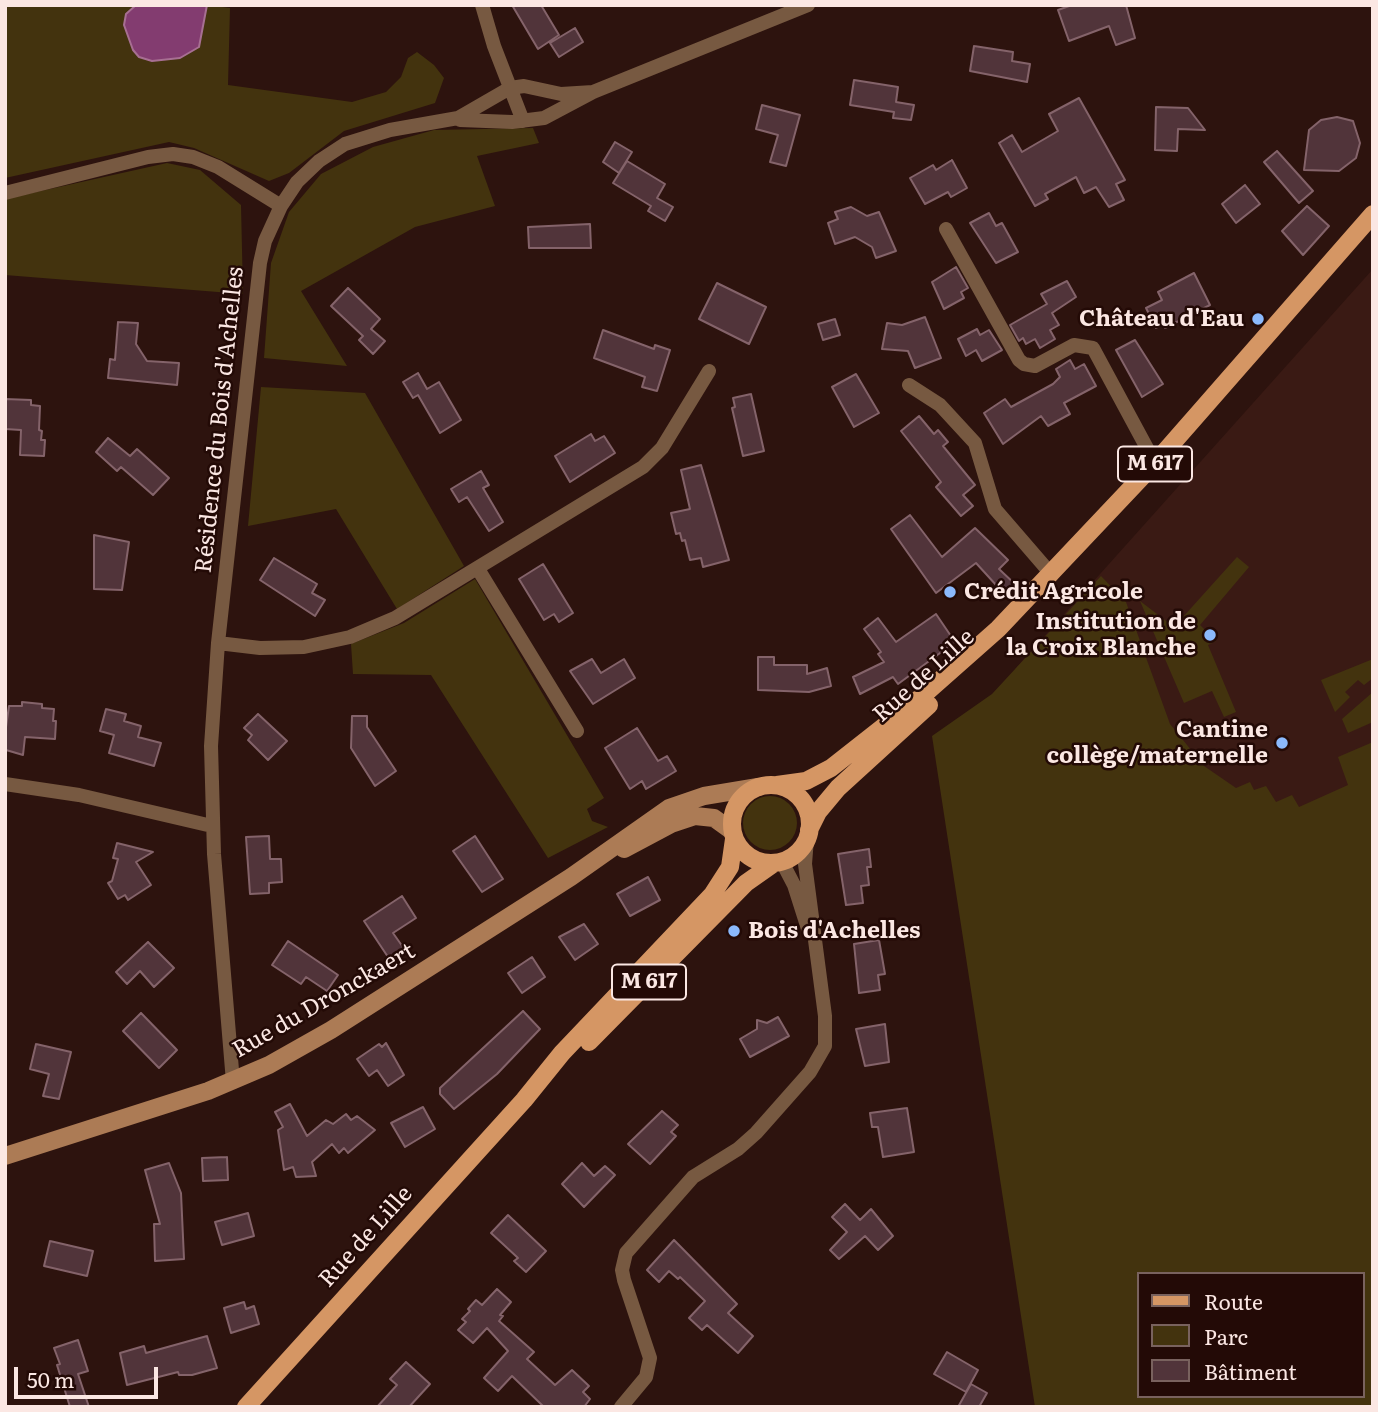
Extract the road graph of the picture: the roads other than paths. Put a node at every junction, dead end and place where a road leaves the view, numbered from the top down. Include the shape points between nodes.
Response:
1 (482, 5) edge
2 (808, 5) edge
3 (510, 88) junction
4 (593, 92) junction
5 (452, 120) junction
6 (523, 121) junction
7 (5, 193) edge
8 (281, 206) junction
9 (1373, 214) edge
10 (946, 229) dead end
11 (1373, 230) edge
12 (709, 371) dead end
13 (909, 385) dead end
14 (1155, 463) junction
15 (478, 569) junction
16 (1052, 575) junction
17 (218, 643) junction
18 (577, 731) dead end
19 (5, 784) edge
20 (777, 786) junction
21 (758, 787) junction
22 (212, 826) junction
23 (733, 835) junction
24 (808, 835) junction
25 (777, 863) junction
26 (571, 877) junction
27 (819, 967) junction
28 (233, 1082) junction
29 (524, 1100) junction
30 (5, 1156) edge
31 (246, 1407) edge
32 (621, 1407) edge

1 - 3 street
2 - 4 street, Résidence du Bois d'Achelles
3 - 4 street, Résidence du Bois d'Achelles
3 - 5 street, Résidence du Bois d'Achelles
3 - 6 street
4 - 6 street, Résidence du Bois d'Achelles via 544,118
5 - 6 street, Résidence du Bois d'Achelles
5 - 8 street, Résidence du Bois d'Achelles via 390,130 345,144 307,170
7 - 8 street via 173,154 218,167
8 - 17 street, Résidence du Bois d'Achelles via 260,263
9 - 14 main road, M 617
10 - 14 street via 1019,360 1035,366 1074,345 1093,348
11 - 24 main road, Rue de Lille / M 617 via 1057,585 838,788 818,812
12 - 15 street via 662,449 643,467
13 - 16 street via 940,405 975,443 995,509
14 - 16 main road, M 617
15 - 17 street via 395,618 350,637 275,649
15 - 18 street
16 - 20 main road, Rue de Lille / M 617 via 980,646 825,772
17 - 22 street, Résidence du Bois d'Achelles via 211,746
19 - 22 street via 79,795
20 - 21 main road
20 - 24 main road via 790,790 803,803 809,816
21 - 23 main road via 737,804
21 - 26 main road, Rue du Dronckaert via 704,796 669,808
22 - 28 street, Résidence du Bois d'Achelles
23 - 25 main road via 748,856
23 - 26 main road, Rue du Dronckaert via 709,816 683,819
23 - 29 main road, Rue de Lille / M 617 via 730,866 712,895
24 - 25 main road via 797,853
24 - 27 street via 805,864
25 - 27 street via 800,902
25 - 29 main road, Rue de Lille / M 617 via 752,877 596,1035
26 - 28 main road, Rue du Dronckaert via 302,1048
27 - 32 street via 827,1031 818,1062 749,1140 692,1177 625,1253 624,1280 650,1358 646,1377
28 - 30 main road, Rue du Dronckaert
29 - 31 main road, Rue de Lille / M 617

